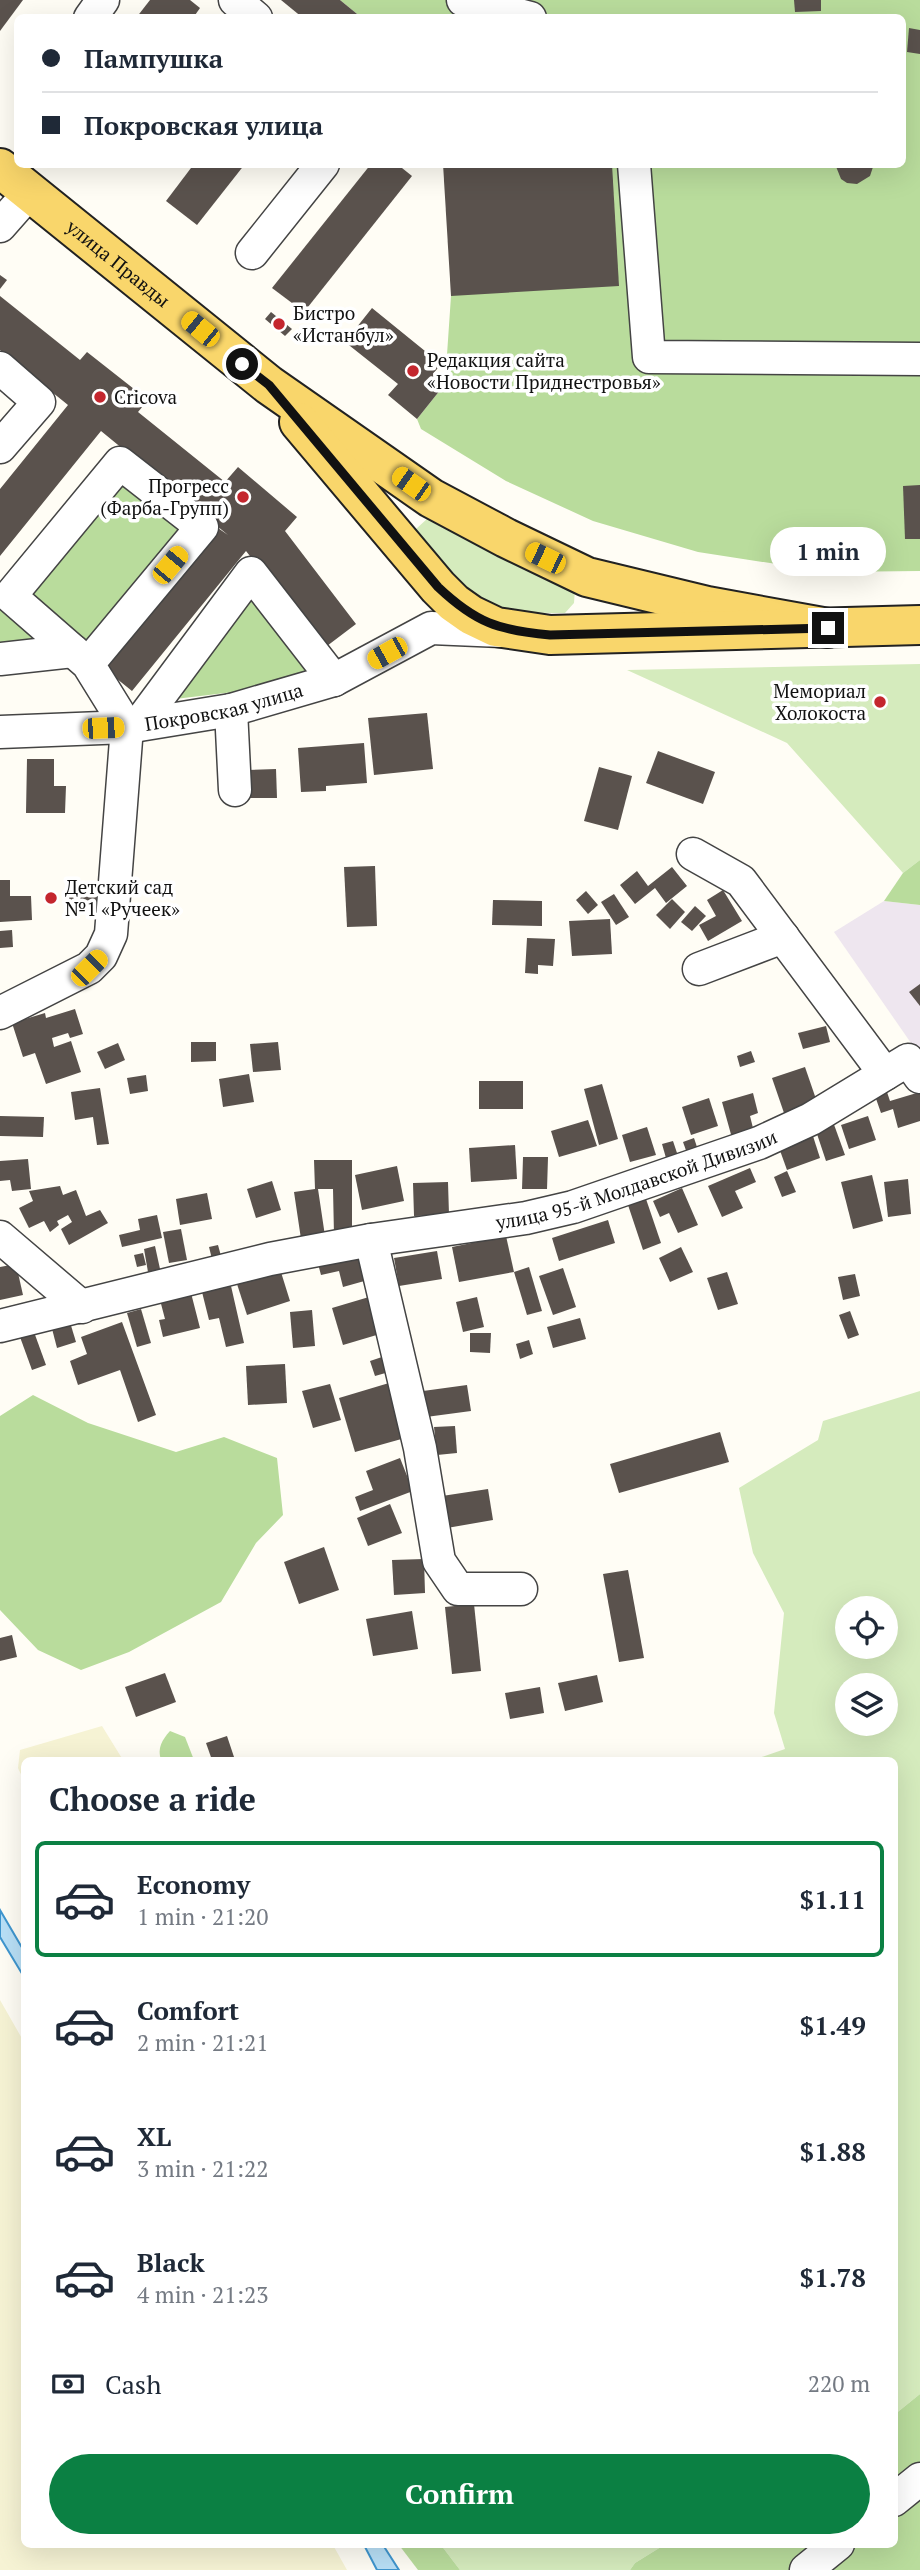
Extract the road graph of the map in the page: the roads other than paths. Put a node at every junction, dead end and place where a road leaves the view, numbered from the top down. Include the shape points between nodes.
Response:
1 (235, 0) edge
2 (463, 0) edge
3 (251, 14) edge
4 (515, 14) edge
5 (0, 168) edge
6 (320, 168) edge
7 (634, 168) edge
8 (30, 192) junction
9 (0, 226) edge
10 (252, 253) dead end
11 (920, 359) edge
12 (0, 368) edge
13 (269, 385) junction
14 (0, 447) edge
15 (431, 498) junction
16 (396, 538) junction
17 (587, 577) junction
18 (438, 587) junction
19 (5, 592) edge
20 (920, 625) edge
21 (431, 628) junction
22 (828, 628) junction
23 (521, 632) junction
24 (577, 635) junction
25 (81, 658) junction
26 (0, 659) edge
27 (334, 680) junction
28 (231, 710) junction
29 (2, 723) edge
30 (132, 726) junction
31 (235, 790) dead end
32 (693, 854) dead end
33 (783, 937) junction
34 (699, 969) dead end
35 (0, 1013) edge
36 (908, 1066) edge
37 (0, 1237) edge
38 (371, 1240) junction
39 (82, 1307) junction
40 (0, 1326) edge
41 (521, 1589) dead end
42 (920, 2479) edge
43 (898, 2497) edge
44 (833, 2548) edge
45 (806, 2570) edge

1 - 3 street
2 - 4 street
5 - 8 main road, улица Правды
6 - 10 street
7 - 11 street via 649,357
8 - 9 street
8 - 13 main road, улица Правды
12 - 14 street via 39,402
13 - 15 main road, улица Правды
13 - 16 main road, улица Правды
15 - 16 main road via 411,503 400,516
15 - 17 main road, улица Правды
16 - 18 main road, улица Правды
17 - 22 main road via 707,606
17 - 24 main road via 593,606 589,621
18 - 21 street via 438,615
18 - 23 main road, улица Правды via 471,615
19 - 25 street
19 - 25 street via 120,463 202,527
20 - 22 main road
21 - 23 street
21 - 27 street, Покровская улица
22 - 24 main road
23 - 24 main road
25 - 26 street
25 - 30 street
27 - 28 street, Покровская улица
27 - 30 street via 251,573
28 - 30 street, Покровская улица
28 - 31 street
29 - 30 street, Покровская улица
30 - 35 street via 111,934 101,956 89,968
32 - 33 street via 741,881
33 - 34 street
33 - 36 street
36 - 38 street, улица 95-й Молдавской Дивизии via 759,1143 573,1207 526,1219
37 - 39 street
38 - 39 street, улица 95-й Молдавской Дивизии via 270,1259
38 - 41 street via 420,1448 439,1561 458,1589
39 - 40 street, улица 95-й Молдавской Дивизии
42 - 43 street
44 - 45 street

